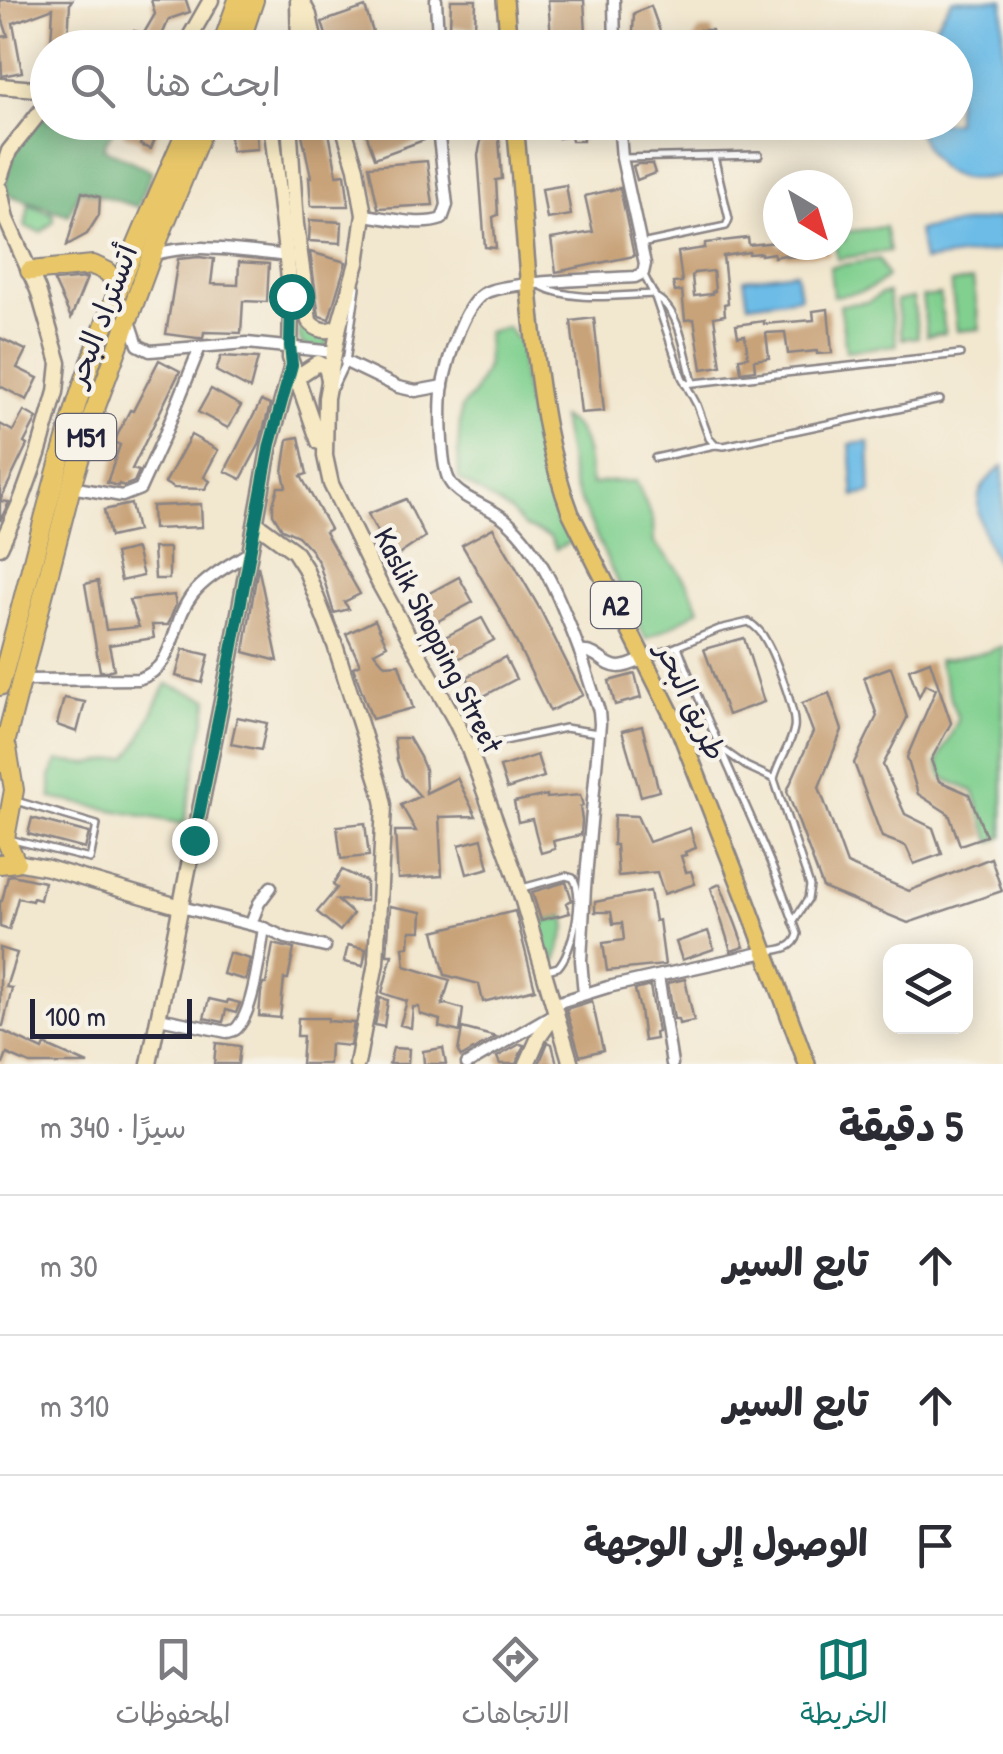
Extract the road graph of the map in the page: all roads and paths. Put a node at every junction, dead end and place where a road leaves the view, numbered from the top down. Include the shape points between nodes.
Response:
1 (214, 0) edge
2 (238, 0) edge
3 (254, 0) edge
4 (262, 0) edge
5 (299, 0) edge
6 (436, 0) edge
7 (505, 0) edge
8 (614, 0) edge
9 (194, 30) edge
10 (203, 30) edge
11 (228, 30) edge
12 (244, 30) edge
13 (246, 30) edge
14 (297, 30) edge
15 (312, 30) edge
16 (438, 30) edge
17 (508, 30) edge
18 (615, 30) edge
19 (0, 86) edge
20 (30, 88) edge
21 (30, 125) edge
22 (182, 140) edge
23 (199, 140) edge
24 (274, 140) edge
25 (290, 140) edge
26 (347, 140) edge
27 (439, 140) edge
28 (518, 140) edge
29 (620, 140) edge
30 (714, 156) junction
31 (759, 156) dead end
32 (622, 158) junction
33 (0, 178) edge
34 (0, 189) edge
35 (364, 215) junction
36 (641, 244) junction
37 (152, 255) junction
38 (293, 256) junction
39 (357, 262) junction
40 (30, 271) junction
41 (643, 273) junction
42 (532, 284) junction
43 (118, 288) junction
44 (654, 296) junction
45 (129, 316) junction
46 (339, 326) junction
47 (290, 346) junction
48 (200, 347) junction
49 (960, 354) dead end
50 (340, 357) junction
51 (294, 371) junction
52 (329, 379) junction
53 (689, 383) junction
54 (442, 386) junction
55 (326, 398) junction
56 (940, 400) dead end
57 (715, 445) junction
58 (324, 456) junction
59 (655, 458) dead end
60 (71, 487) junction
61 (257, 524) junction
62 (0, 548) edge
63 (251, 552) junction
64 (17, 626) junction
65 (0, 640) edge
66 (678, 646) junction
67 (580, 652) junction
68 (644, 660) junction
69 (22, 680) junction
70 (0, 686) edge
71 (598, 733) junction
72 (6, 739) junction
73 (469, 749) junction
74 (722, 749) junction
75 (0, 763) edge
76 (774, 779) junction
77 (13, 800) junction
78 (5, 838) junction
79 (8, 863) edge
80 (271, 886) dead end
81 (519, 888) junction
82 (181, 906) junction
83 (794, 922) junction
84 (251, 924) junction
85 (264, 928) junction
86 (325, 947) dead end
87 (765, 952) junction
88 (544, 969) junction
89 (658, 976) junction
90 (584, 994) junction
91 (554, 1008) junction
92 (159, 1018) junction
93 (148, 1064) edge
94 (356, 1064) edge
95 (467, 1064) edge
96 (526, 1064) edge
97 (571, 1064) edge
98 (672, 1064) edge
99 (807, 1064) edge

1 - 9 main road
1 - 10 main road
2 - 11 highway
3 - 12 highway
4 - 13 highway
5 - 14 main road
5 - 15 main road
6 - 16 street
7 - 17 main road
8 - 18 street
19 - 20 main road
21 - 33 main road via 9,151
22 - 43 highway, أتستراد البحر / M51
23 - 37 highway, أتستراد البحر / M51
24 - 38 main road
25 - 38 main road
26 - 35 main road, Kaslik Shopping Street
27 - 35 street via 447,205 442,219
28 - 42 main road, طريق البحر / A2
29 - 32 street
30 - 31 lane
30 - 32 lane
30 - 36 lane via 726,226
32 - 36 street
34 - 40 main road
35 - 39 main road, Kaslik Shopping Street
36 - 41 street
37 - 38 street via 193,247
37 - 45 highway, أتستراد البحر / M51
38 - 46 main road via 309,320 318,329
38 - 47 main road
39 - 46 main road, Kaslik Shopping Street
39 - 50 lane
40 - 43 highway via 93,265 108,272
40 - 62 main road via 60,363 38,454
41 - 42 street
41 - 44 lane
42 - 44 lane via 575,296
42 - 54 street via 488,292 472,304
42 - 68 main road, طريق البحر / A2 via 542,408 561,488
43 - 64 highway, أتستراد البحر / M51 via 66,440
44 - 53 lane
44 - 53 lane via 675,316
45 - 48 street via 135,341 145,350
45 - 60 highway, أتستراد البحر / M51
46 - 50 main road, Kaslik Shopping Street
47 - 48 street
47 - 50 street
47 - 51 main road
48 - 60 street via 140,489 122,496
49 - 53 lane
50 - 52 main road, Kaslik Shopping Street
50 - 54 street via 398,387
50 - 55 lane via 338,381
51 - 52 main road via 318,363
51 - 58 main road
51 - 61 main road via 270,444
52 - 55 main road, Kaslik Shopping Street
53 - 57 lane
54 - 67 street via 446,476 526,541
55 - 58 main road, Kaslik Shopping Street
56 - 57 lane
57 - 59 lane
58 - 73 main road, Kaslik Shopping Street via 340,506
60 - 69 highway, أتستراد البحر / M51
61 - 63 main road
61 - 94 main road via 294,551 305,568 380,786 378,942
63 - 69 street via 191,595 154,673 138,679
63 - 82 main road
64 - 65 highway
64 - 70 highway, أتستراد البحر / M51
66 - 68 lane
66 - 74 lane
66 - 76 lane via 749,622 765,637 795,720
67 - 68 street via 617,666
67 - 71 street via 599,711
68 - 87 main road, طريق البحر / A2 via 679,729
69 - 72 highway, أتستراد البحر / M51
71 - 73 lane via 565,728
71 - 90 street
72 - 75 highway, أتستراد البحر / M51
72 - 77 highway
73 - 81 main road, Kaslik Shopping Street
74 - 76 lane
74 - 83 lane
76 - 83 lane via 810,886
77 - 78 highway
77 - 78 lane via 96,824 90,859
78 - 79 highway
79 - 82 main road
80 - 84 street
81 - 88 main road, Kaslik Shopping Street
81 - 88 lane via 566,876 578,886 565,959
82 - 84 street
82 - 92 main road
83 - 87 lane via 794,943
84 - 85 street
85 - 86 street
85 - 92 street via 237,1028 227,1032
87 - 89 street
87 - 99 main road, طريق البحر / A2
88 - 91 main road, Kaslik Shopping Street
89 - 90 street
89 - 98 street
90 - 91 street
91 - 95 street
91 - 96 main road
91 - 97 main road, Kaslik Shopping Street
92 - 93 main road

